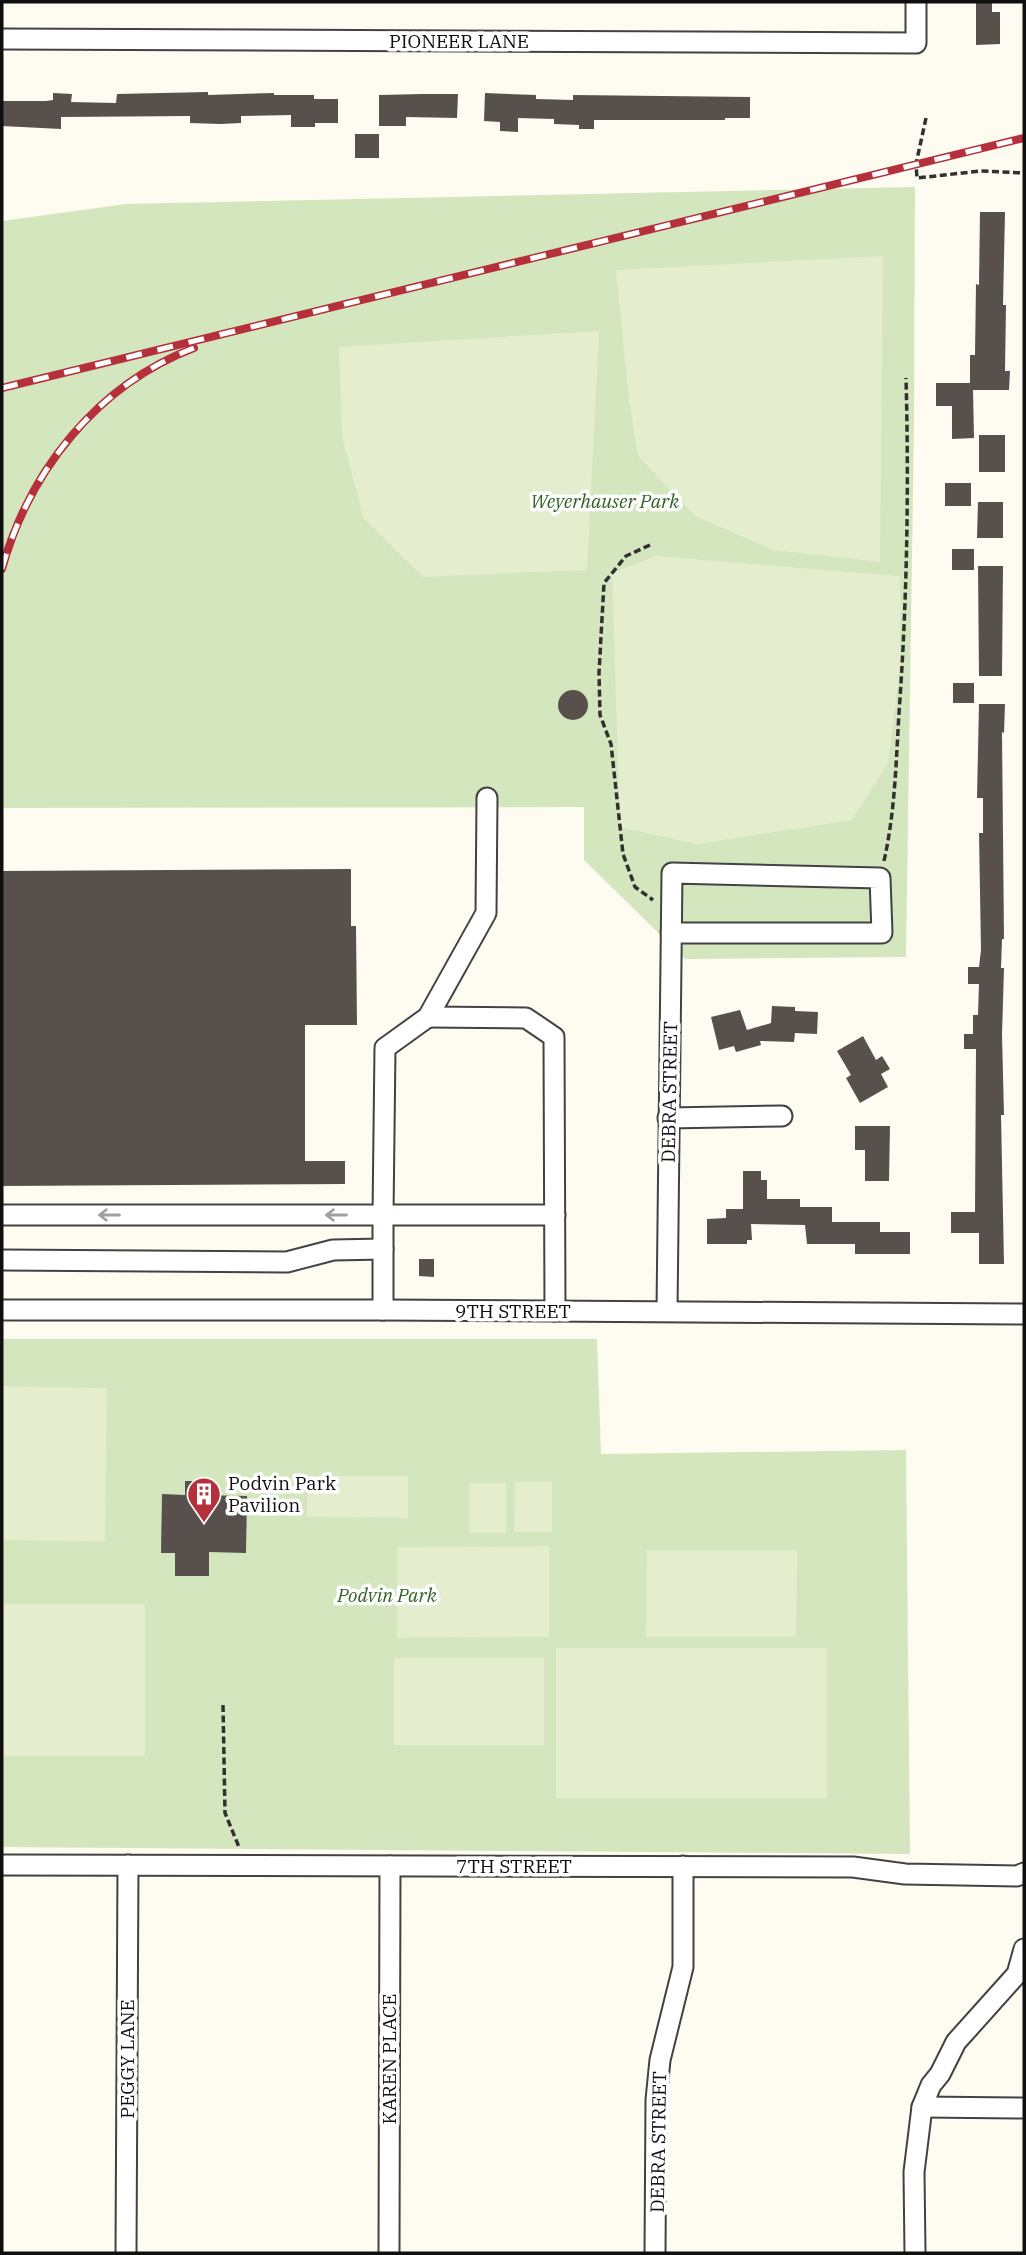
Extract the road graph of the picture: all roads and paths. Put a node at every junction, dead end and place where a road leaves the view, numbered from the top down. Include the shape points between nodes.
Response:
1 (916, 2) edge
2 (2, 39) edge
3 (926, 118) dead end
4 (1024, 173) edge
5 (906, 378) dead end
6 (650, 545) dead end
7 (487, 798) dead end
8 (880, 878) junction
9 (671, 924) junction
10 (428, 1017) junction
11 (782, 1116) dead end
12 (668, 1118) junction
13 (555, 1214) junction
14 (2, 1215) edge
15 (383, 1215) junction
16 (383, 1249) junction
17 (2, 1260) edge
18 (2, 1310) edge
19 (383, 1310) junction
20 (555, 1311) junction
21 (667, 1311) junction
22 (1024, 1314) edge
23 (223, 1705) dead end
24 (2, 1865) edge
25 (128, 1865) junction
26 (246, 1865) junction
27 (390, 1866) junction
28 (683, 1866) junction
29 (1024, 1873) edge
30 (1024, 1949) edge
31 (922, 2107) junction
32 (1024, 2108) edge
33 (126, 2253) edge
34 (389, 2253) edge
35 (656, 2253) edge
36 (915, 2253) edge

1 - 2 street, PIONEER LANE via 916,43
3 - 4 path via 917,178 981,171
5 - 8 path via 909,478 903,657 891,828
6 - 9 path via 626,556 604,583 600,715 611,744 623,855 635,887
7 - 10 street via 486,913
8 - 9 street, DEBRA STREET via 672,873
8 - 9 street via 882,933
9 - 12 street, DEBRA STREET
10 - 13 street via 526,1018 554,1037
10 - 15 street via 385,1048
11 - 12 street
12 - 21 street, DEBRA STREET
13 - 15 street
13 - 20 street
15 -> 14 street
15 - 16 street
16 - 17 street via 333,1250 287,1262
16 - 19 street
18 - 19 street, 9TH STREET
19 - 20 street, 9TH STREET
20 - 21 street, 9TH STREET
21 - 22 street, 9TH STREET
23 - 26 path via 225,1813
24 - 25 street, 7TH STREET
25 - 26 street, 7TH STREET
25 - 33 street, PEGGY LANE
26 - 27 street, 7TH STREET
27 - 28 street, 7TH STREET
27 - 34 street, KAREN PLACE
28 - 29 street, 7TH STREET
28 - 35 street, DEBRA STREET via 683,1967 660,2060 656,2099
30 - 31 street via 1017,1974 956,2042
31 - 32 street
31 - 36 street via 915,2172

